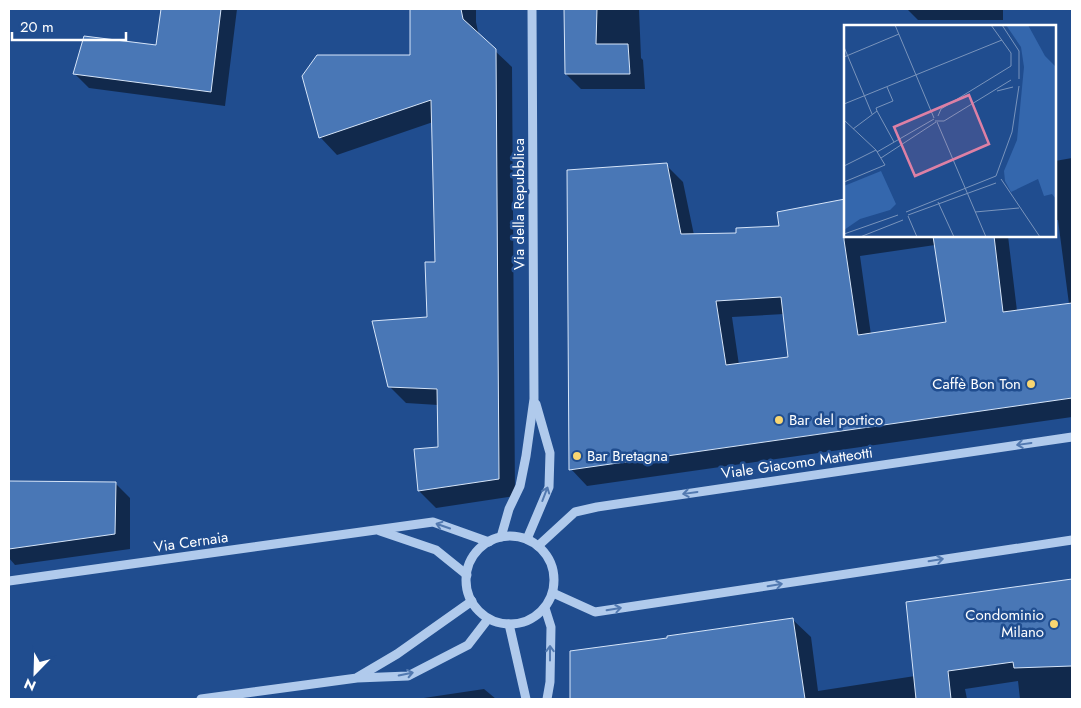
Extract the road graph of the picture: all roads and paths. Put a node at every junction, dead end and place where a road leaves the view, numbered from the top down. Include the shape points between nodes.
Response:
1 (532, 9) edge
2 (534, 399) junction
3 (1072, 437) edge
4 (377, 530) junction
5 (501, 537) junction
6 (527, 539) junction
7 (1072, 540) edge
8 (489, 542) junction
9 (538, 546) junction
10 (467, 575) junction
11 (9, 581) edge
12 (553, 593) junction
13 (472, 601) junction
14 (545, 608) junction
15 (488, 619) junction
16 (508, 624) junction
17 (357, 678) junction
18 (201, 699) edge
19 (526, 699) edge
20 (547, 699) edge

1 - 2 street, Via della Repubblica
2 - 5 street, Via della Repubblica via 520,486
6 -> 2 street, Via della Repubblica via 549,487 550,453
3 -> 9 street, Viale Giacomo Matteotti via 597,507 575,512
8 -> 4 street, Via Cernaia via 433,522
4 - 10 street, Via Cernaia via 436,550
4 - 11 street, Via Cernaia
5 - 6 street
5 - 8 street
6 - 9 street
12 -> 7 street via 595,612
8 - 10 street via 478,550
9 - 12 street via 552,567
10 - 13 street
12 - 14 street
13 - 15 street
13 - 17 street
14 - 16 street via 522,623
20 -> 14 street via 550,627
15 - 16 street
17 -> 15 street via 408,676 468,645
16 - 19 street
17 - 18 street

